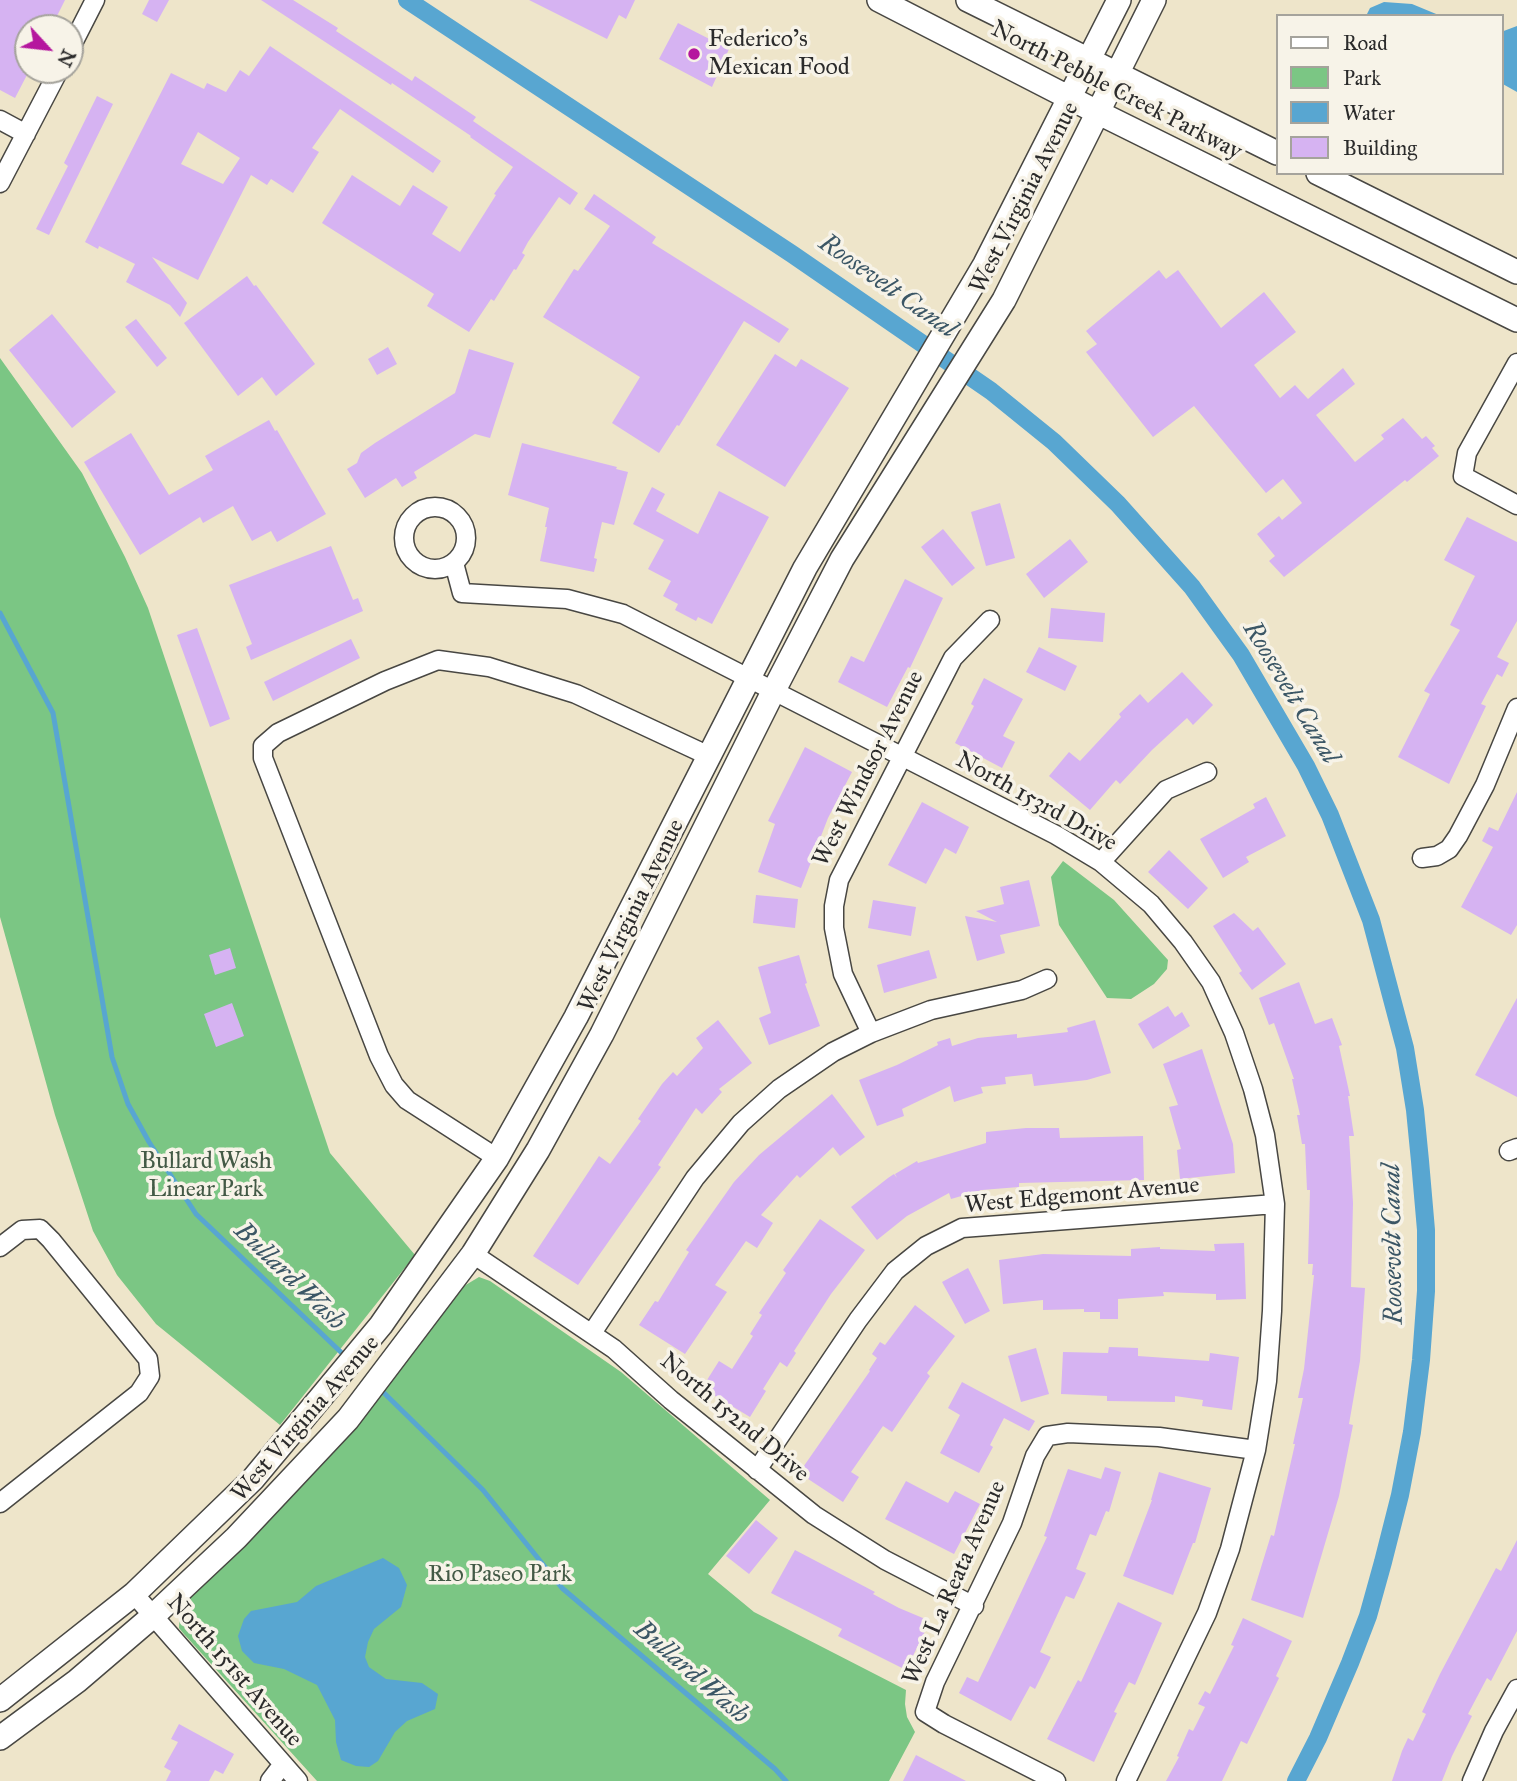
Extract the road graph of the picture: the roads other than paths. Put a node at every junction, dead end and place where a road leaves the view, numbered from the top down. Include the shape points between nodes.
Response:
1 (95, 0) edge
2 (880, 0) edge
3 (968, 0) edge
4 (1119, 0) edge
5 (1154, 0) edge
6 (84, 22) edge
7 (1088, 61) junction
8 (1116, 75) junction
9 (52, 84) edge
10 (1069, 98) junction
11 (1099, 113) junction
12 (0, 120) edge
13 (26, 134) junction
14 (1276, 153) edge
15 (1322, 175) edge
16 (0, 183) edge
17 (1517, 272) edge
18 (1517, 320) edge
19 (1517, 363) edge
20 (1517, 505) edge
21 (454, 563) dead end
22 (990, 621) dead end
23 (746, 679) junction
24 (773, 692) junction
25 (1517, 708) edge
26 (707, 755) junction
27 (901, 756) junction
28 (1207, 772) dead end
29 (1422, 858) dead end
30 (1101, 862) junction
31 (1048, 978) dead end
32 (871, 1033) junction
33 (497, 1158) junction
34 (1275, 1204) junction
35 (0, 1247) edge
36 (473, 1254) junction
37 (592, 1333) junction
38 (1256, 1450) junction
39 (757, 1470) junction
40 (0, 1503) edge
41 (134, 1594) junction
42 (974, 1606) junction
43 (153, 1616) junction
44 (1517, 1689) edge
45 (0, 1700) edge
46 (0, 1738) edge
47 (283, 1764) junction
48 (270, 1781) edge
49 (298, 1781) edge
50 (1056, 1781) edge
51 (1126, 1781) edge
52 (1472, 1781) edge

1 - 6 street
2 - 10 main road, North Pebble Creek Parkway
3 - 7 main road, North Pebble Creek Parkway
4 - 7 main road, West Virginia Avenue
5 - 8 main road, West Virginia Avenue
7 - 8 main road, North Pebble Creek Parkway
7 - 10 main road, West Virginia Avenue
8 - 11 main road, West Virginia Avenue
8 - 14 main road, North Pebble Creek Parkway
9 - 13 street
10 - 11 main road, North Pebble Creek Parkway
10 - 23 main road, West Virginia Avenue via 999,239 821,537
11 - 18 main road, North Pebble Creek Parkway
11 - 24 main road, West Virginia Avenue via 977,346 842,559
12 - 13 street
13 - 16 street
15 - 17 main road
19 - 20 street via 1468,453 1463,476
21 - 23 street, North 153rd Drive via 462,593 567,599 623,614
22 - 27 street, West Windsor Avenue via 953,658
23 - 24 street, North 153rd Drive
23 - 26 main road, West Virginia Avenue
24 - 27 street, North 153rd Drive
24 - 36 main road, West Virginia Avenue via 602,1034
25 - 29 street via 1458,836 1449,849
26 - 33 main road, West Virginia Avenue via 576,1017
26 - 33 street via 576,694 489,667 438,660 278,733 263,746 263,758 394,1085 407,1100
27 - 30 street, North 153rd Drive
27 - 32 street, West Windsor Avenue via 839,880 834,906 842,974
28 - 30 street via 1166,790
30 - 34 street, North 153rd Drive via 1151,904 1211,982 1253,1089
31 - 32 street via 1022,990 931,1010
32 - 37 street via 833,1052 779,1089 741,1123 695,1178
33 - 41 main road, West Virginia Avenue via 381,1325 324,1394 253,1479
34 - 38 street, North 153rd Drive via 1267,1381
34 - 39 street, West Edgemont Avenue via 962,1228 926,1246 895,1271
35 - 40 street via 22,1230 40,1229 148,1359 150,1377 139,1393
36 - 37 street, North 152nd Drive
36 - 43 main road, West Virginia Avenue via 348,1419 236,1538
37 - 39 street, North 152nd Drive
38 - 42 street, West La Reata Avenue via 1159,1437 1046,1436
38 - 51 street, North 153rd Drive via 1230,1549 1207,1613
39 - 42 street, North 152nd Drive via 886,1560
41 - 43 street, North 151st Avenue
41 - 45 main road, West Virginia Avenue
42 - 50 street, West La Reata Avenue via 935,1682 925,1712
43 - 46 main road, West Virginia Avenue
43 - 47 street, North 151st Avenue
44 - 52 street
47 - 48 street
47 - 49 street, North 151st Avenue

